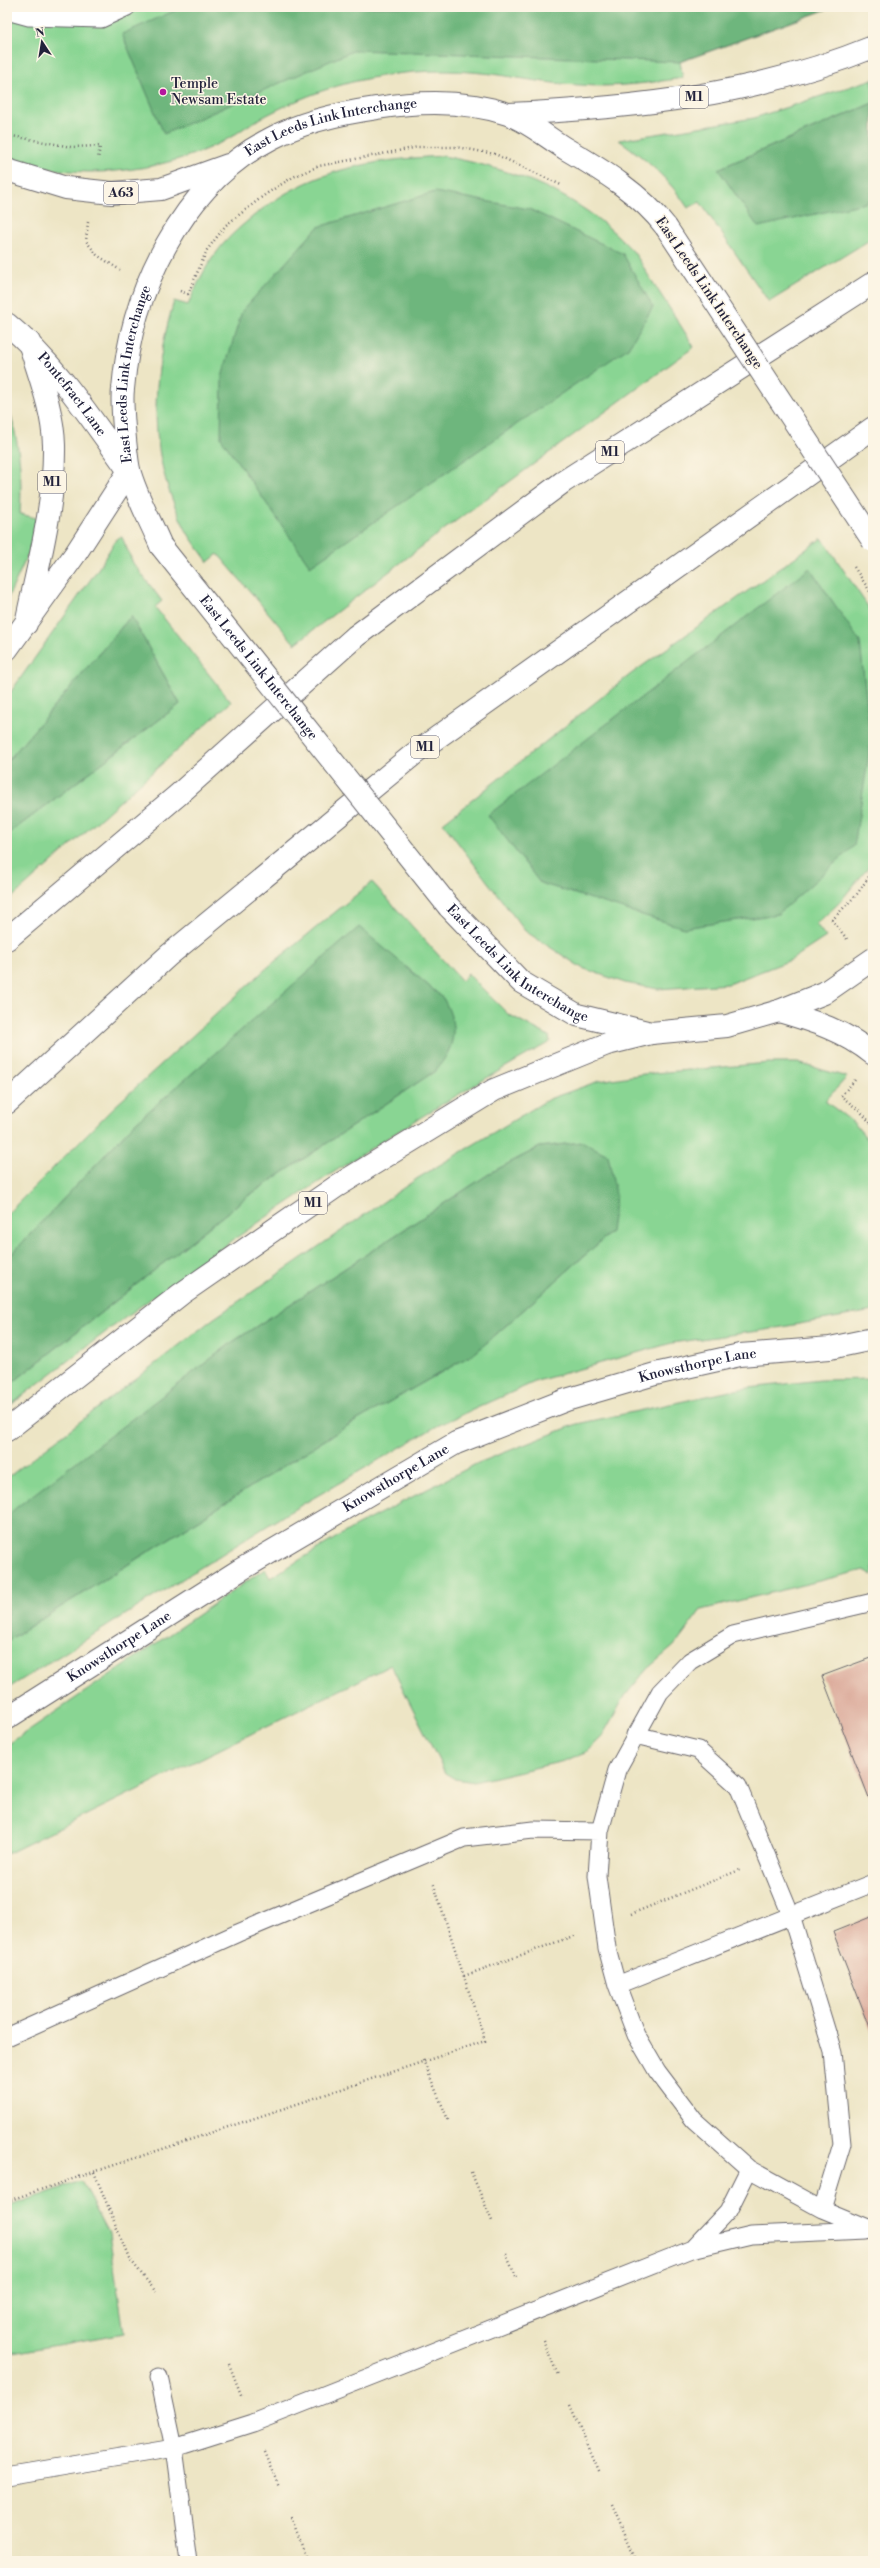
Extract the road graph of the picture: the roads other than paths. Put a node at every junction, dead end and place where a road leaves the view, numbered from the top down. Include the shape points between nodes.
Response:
1 (127, 7) edge
2 (7, 11) edge
3 (873, 47) edge
4 (509, 114) junction
5 (233, 163) junction
6 (7, 170) edge
7 (873, 283) edge
8 (7, 324) edge
9 (29, 342) junction
10 (873, 428) edge
11 (130, 471) junction
12 (873, 541) edge
13 (26, 624) junction
14 (7, 649) edge
15 (7, 939) edge
16 (873, 959) edge
17 (779, 1011) junction
18 (651, 1033) junction
19 (873, 1054) edge
20 (7, 1103) edge
21 (873, 1339) edge
22 (830, 1348) junction
23 (873, 1350) edge
24 (7, 1430) edge
25 (873, 1602) edge
26 (7, 1718) edge
27 (635, 1735) junction
28 (600, 1831) junction
29 (873, 1883) edge
30 (791, 1915) junction
31 (617, 1985) junction
32 (7, 2037) edge
33 (749, 2169) junction
34 (822, 2209) junction
35 (873, 2230) edge
36 (692, 2250) junction
37 (160, 2377) dead end
38 (174, 2448) junction
39 (7, 2476) edge
40 (189, 2561) edge

1 - 2 lane via 101,19 29,17
3 - 4 main road, M1 via 753,86 678,100 591,110
4 - 5 main road, East Leeds Link Interchange via 468,105 411,103 341,113 273,137
4 - 12 main road, East Leeds Link Interchange, bridge via 621,184 656,213
5 - 6 main road, A63 via 161,189 112,193 66,188
5 - 11 main road, East Leeds Link Interchange via 190,208 160,255 138,304 131,331 122,391
7 - 15 main road, M1 via 562,482 356,636 178,795
8 - 9 main road, Pontefract Lane
9 - 11 main road, Pontefract Lane via 84,408
9 - 13 main road, M1 via 48,408 54,444 52,486 44,538
10 - 20 main road, M1 via 414,754 169,955
11 - 13 main road, M1
11 - 18 main road, East Leeds Link Interchange, bridge via 161,546 448,907 521,982 577,1015
13 - 14 main road, M1
16 - 17 main road, East Leeds Link Interchange via 824,994
17 - 18 main road, East Leeds Link Interchange via 727,1026
17 - 19 main road via 818,1023 856,1039
18 - 24 main road, M1 via 607,1044 494,1090 344,1182 180,1294
21 - 22 main road, Knowsthorpe Lane
22 - 23 main road, Knowsthorpe Lane
22 - 26 main road, Knowsthorpe Lane via 740,1355 655,1374 566,1400 456,1443 240,1570
25 - 27 lane via 733,1635 685,1666 660,1692
27 - 28 lane via 617,1770
27 - 30 lane via 698,1750 738,1786
28 - 31 lane via 597,1876 608,1948
28 - 32 lane via 533,1830 464,1838 238,1933
29 - 30 lane
30 - 31 lane
30 - 34 lane via 833,2052 842,2144
31 - 33 lane via 636,2034 657,2071 694,2120
33 - 34 lane
33 - 36 lane via 728,2211
34 - 35 lane
35 - 36 lane via 751,2235
36 - 38 lane via 252,2423
37 - 38 lane
38 - 39 lane
38 - 40 lane

